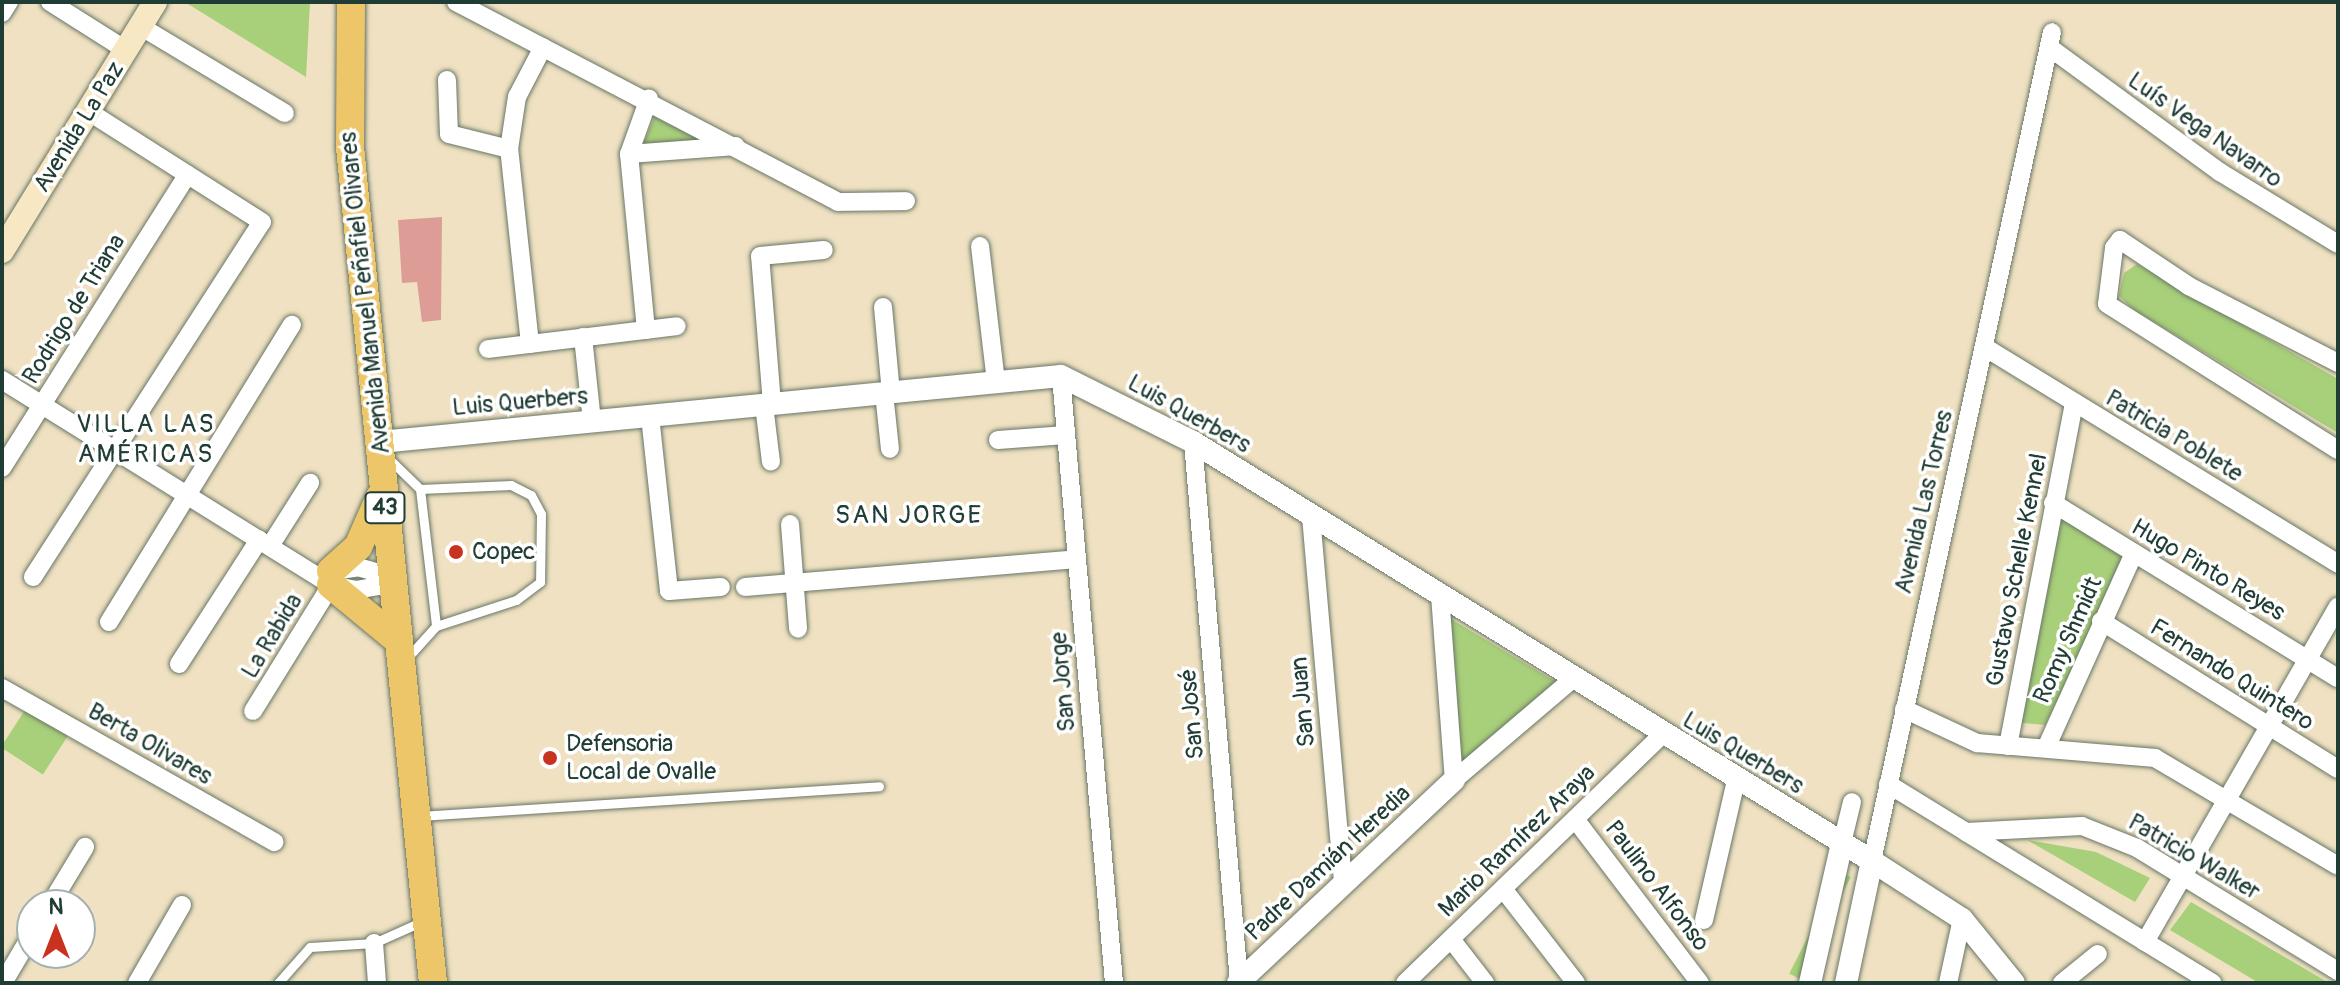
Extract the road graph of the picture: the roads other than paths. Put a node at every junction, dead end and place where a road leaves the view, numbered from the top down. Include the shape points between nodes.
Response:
1 (9, 2) edge
2 (50, 2) edge
3 (155, 2) edge
4 (338, 2) edge
5 (351, 2) edge
6 (456, 2) edge
7 (2, 13) edge
8 (140, 26) junction
9 (2050, 40) joint
10 (543, 47) junction
11 (126, 50) junction
12 (447, 80) dead end
13 (347, 89) junction
14 (649, 98) junction
15 (88, 111) junction
16 (285, 113) dead end
17 (736, 146) junction
18 (509, 149) junction
19 (629, 154) junction
20 (187, 175) junction
21 (906, 201) dead end
22 (10, 219) edge
23 (2338, 244) edge
24 (980, 246) dead end
25 (824, 250) dead end
26 (2, 251) edge
27 (883, 307) dead end
28 (292, 325) dead end
29 (677, 326) dead end
30 (646, 330) junction
31 (583, 337) junction
32 (530, 344) junction
33 (1986, 348) junction
34 (488, 349) dead end
35 (2338, 363) edge
36 (1061, 376) junction
37 (2, 380) edge
38 (996, 382) junction
39 (888, 393) junction
40 (2074, 402) junction
41 (42, 404) junction
42 (768, 404) junction
43 (650, 416) junction
44 (592, 421) junction
45 (1066, 435) junction
46 (998, 440) dead end
47 (1193, 442) junction
48 (381, 446) junction
49 (114, 449) junction
50 (890, 449) dead end
51 (2338, 450) edge
52 (771, 462) dead end
53 (2, 468) edge
54 (310, 483) dead end
55 (384, 485) junction
56 (420, 489) junction
57 (189, 497) junction
58 (2053, 503) junction
59 (1311, 516) junction
60 (790, 524) dead end
61 (264, 543) junction
62 (2134, 553) junction
63 (1077, 559) junction
64 (2338, 564) edge
65 (33, 577) dead end
66 (326, 578) junction
67 (389, 580) junction
68 (795, 583) junction
69 (721, 587) dead end
70 (745, 587) dead end
71 (1440, 595) junction
72 (2338, 607) edge
73 (2101, 621) junction
74 (109, 622) dead end
75 (436, 626) junction
76 (798, 629) dead end
77 (394, 637) junction
78 (2307, 659) junction
79 (179, 664) dead end
80 (398, 669) junction
81 (1574, 678) junction
82 (2338, 678) edge
83 (2, 688) edge
84 (1904, 709) junction
85 (253, 711) dead end
86 (2268, 725) junction
87 (1663, 734) junction
88 (2008, 746) junction
89 (2046, 748) junction
90 (2338, 769) edge
91 (1454, 780) junction
92 (1736, 780) junction
93 (1888, 784) junction
94 (879, 786) dead end
95 (2226, 798) junction
96 (1852, 802) dead end
97 (411, 816) junction
98 (1575, 819) junction
99 (1966, 832) junction
100 (274, 842) dead end
101 (1842, 843) junction
102 (85, 847) dead end
103 (1872, 861) junction
104 (2338, 866) edge
105 (2181, 875) junction
106 (1343, 884) junction
107 (60, 889) edge
108 (1504, 890) junction
109 (182, 905) dead end
110 (1962, 919) junction
111 (1704, 920) dead end
112 (422, 924) junction
113 (1451, 939) junction
114 (2145, 942) junction
115 (374, 943) junction
116 (2098, 954) dead end
117 (16, 961) edge
118 (2338, 971) edge
119 (1239, 982) edge
120 (3, 983) edge
121 (137, 983) edge
122 (278, 983) edge
123 (377, 983) edge
124 (417, 983) edge
125 (433, 983) edge
126 (1114, 983) edge
127 (1405, 983) edge
128 (1485, 983) edge
129 (1576, 983) edge
130 (1700, 983) edge
131 (1810, 983) edge
132 (1846, 983) edge
133 (1948, 983) edge
134 (2014, 983) edge
135 (2062, 983) edge
136 (2212, 983) edge

1 - 7 street
2 - 11 street
3 - 8 main road, Avenida La Paz
4 - 13 main road, Avenida Manuel Peñafiel Olivares / 43
5 - 13 main road, Avenida Manuel Peñafiel Olivares / 43
6 - 10 street
8 - 11 main road, Avenida La Paz
8 - 16 street
9 - 23 street, Luís Vega Navarro via 2220,172
9 - 33 street, Avenida Las Torres
10 - 14 street
10 - 18 street via 517,97
11 - 15 main road, Avenida La Paz
12 - 18 street via 449,134
13 - 48 main road, Avenida Manuel Peñafiel Olivares / 43
14 - 17 street
14 - 19 street
15 - 20 street
15 - 22 main road, Avenida La Paz
17 - 19 street
17 - 21 street via 838,202
18 - 32 street
19 - 30 street
20 - 41 street, Rodrigo de Triana
20 - 49 street via 262,222
22 - 26 main road, Avenida La Paz
24 - 38 street
25 - 42 street via 760,256
27 - 39 street
28 - 57 street
29 - 30 street
30 - 31 street
31 - 32 street
31 - 44 street
32 - 34 street
33 - 40 street, Patricia Poblete
33 - 84 street, Avenida Las Torres
35 - 51 street via 2189,286 2120,240 2114,248 2107,304
36 - 38 street, Luis Querbers
36 - 45 street, San Jorge
36 - 47 street, Luis Querbers
37 - 41 street
38 - 39 street, Luis Querbers
39 - 42 street, Luis Querbers
39 - 50 street
40 - 58 street, Gustavo Schelle Kennel
40 - 64 street, Patricia Poblete
41 - 49 street
41 - 53 street, Rodrigo de Triana
42 - 43 street, Luis Querbers
42 - 52 street
43 - 44 street, Luis Querbers
43 - 69 street via 669,591
44 - 48 street, Luis Querbers
45 - 46 street
45 - 63 street, San Jorge
47 - 59 street, Luis Querbers
47 - 119 street, San José
48 - 55 main road, Avenida Manuel Peñafiel Olivares / 43
48 - 56 lane
49 - 57 street
49 - 65 street
54 - 61 street
55 - 66 main road via 367,533
55 - 67 main road, Avenida Manuel Peñafiel Olivares / 43
56 - 75 lane
56 - 75 lane via 511,485 531,495 541,514 540,582 516,600
57 - 61 street
57 - 74 street
58 - 62 street, Hugo Pinto Reyes
58 - 88 street, Gustavo Schelle Kennel
59 - 71 street, Luis Querbers
59 - 106 street, San Juan
60 - 68 street
61 - 66 street
61 - 79 street
62 - 73 street, Romy Shmidt
62 - 78 street, Hugo Pinto Reyes
63 - 68 street
63 - 126 street, San Jorge
66 - 67 street via 356,590
66 - 77 main road
66 - 85 street, La Rabida
67 - 77 main road, Avenida Manuel Peñafiel Olivares / 43
68 - 70 street
68 - 76 street
71 - 81 street, Luis Querbers
71 - 91 street
72 - 78 street
73 - 86 street, Fernando Quintero
73 - 89 street, Romy Shmidt
75 - 80 lane
77 - 80 main road, Avenida Manuel Peñafiel Olivares / 43
78 - 82 street, Hugo Pinto Reyes
78 - 86 street
80 - 97 main road, Avenida Manuel Peñafiel Olivares / 43
81 - 87 street, Luis Querbers
81 - 91 street, Padre Damián Heredia
83 - 100 street, Berta Olivares
84 - 88 street via 1977,743
84 - 93 street, Avenida Las Torres
86 - 90 street, Fernando Quintero
86 - 95 street
87 - 92 street, Luis Querbers
87 - 98 street, Mario Ramírez Araya
88 - 89 street
89 - 95 street via 2155,758
91 - 106 street, Padre Damián Heredia
92 - 101 street, Luis Querbers
92 - 111 street
93 - 99 street
93 - 103 street, Avenida Las Torres
94 - 97 lane
95 - 104 street
95 - 105 street
96 - 101 street
97 - 112 main road, Avenida Manuel Peñafiel Olivares / 43
98 - 108 street, Mario Ramírez Araya
98 - 130 street, Paulino Alfonso
99 - 105 street, Patricio Walker via 2082,826
99 - 114 street
101 - 103 street, Luis Querbers
101 - 131 street
102 - 107 street
103 - 110 street, Luis Querbers
103 - 132 street, Avenida Las Torres
105 - 114 street
105 - 118 street, Patricio Walker
106 - 119 street, Padre Damián Heredia
108 - 113 street, Mario Ramírez Araya
108 - 129 street
109 - 121 street
110 - 133 street
110 - 134 street, Luis Querbers
112 - 115 lane
112 - 124 main road, Avenida Manuel Peñafiel Olivares / 43
112 - 125 main road, Avenida Manuel Peñafiel Olivares / 43
113 - 127 street, Mario Ramírez Araya
113 - 128 street
114 - 136 street
115 - 122 lane via 310,947
115 - 123 street
116 - 135 street
117 - 120 street

